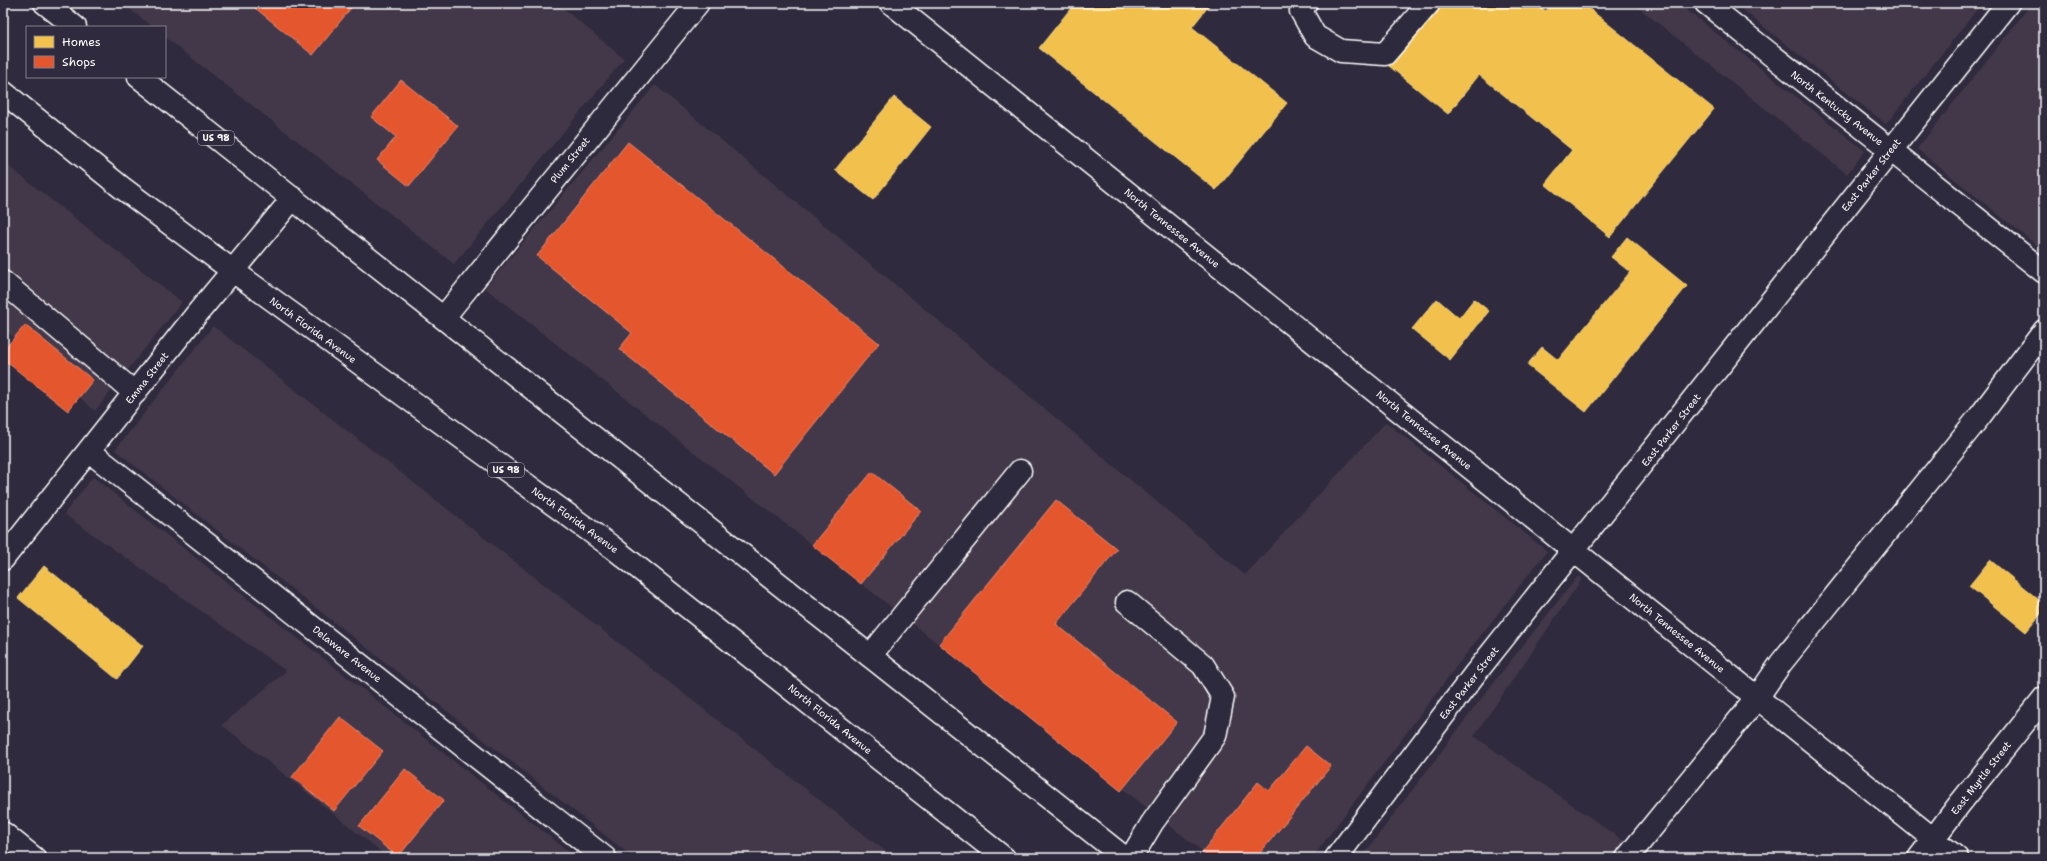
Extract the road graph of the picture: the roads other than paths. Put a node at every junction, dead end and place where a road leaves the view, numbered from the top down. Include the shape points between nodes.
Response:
1 (45, 3) edge
2 (698, 3) edge
3 (891, 3) edge
4 (1306, 3) edge
5 (1429, 3) edge
6 (1706, 3) edge
7 (2008, 3) edge
8 (75, 26) edge
9 (140, 78) edge
10 (3, 92) edge
11 (1891, 150) junction
12 (292, 198) junction
13 (232, 271) junction
14 (2044, 272) edge
15 (3, 282) edge
16 (444, 318) junction
17 (2044, 331) edge
18 (135, 392) junction
19 (89, 451) junction
20 (1020, 471) dead end
21 (1573, 550) junction
22 (3, 559) edge
23 (1127, 602) dead end
24 (870, 656) junction
25 (1757, 698) junction
26 (2044, 698) edge
27 (3, 834) edge
28 (1934, 840) junction
29 (34, 858) edge
30 (605, 858) edge
31 (1004, 858) edge
32 (1125, 858) edge
33 (1131, 858) edge
34 (1336, 858) edge
35 (1627, 858) edge
36 (1919, 858) edge
37 (1957, 858) edge

1 - 8 street
2 - 16 street, Plum Street
3 - 21 street, North Tennessee Avenue
4 - 5 street via 1301,12 1315,36 1341,51 1385,54
6 - 11 street, North Kentucky Avenue
7 - 11 street, East Parker Street
9 - 12 street, US 98
10 - 13 street, North Florida Avenue / US 98 via 121,187
11 - 14 street, North Kentucky Avenue
11 - 21 street, East Parker Street
12 - 13 street, Emma Street
12 - 16 street, US 98
13 - 18 street, Emma Street
13 - 31 street, North Florida Avenue / US 98 via 612,547
15 - 18 street
16 - 24 street, US 98
17 - 25 street via 1980,416 1781,663
18 - 19 street, Emma Street
19 - 22 street, Emma Street
19 - 30 street, Delaware Avenue
20 - 24 street
21 - 25 street, North Tennessee Avenue
21 - 34 street, East Parker Street via 1474,675
23 - 33 street via 1203,665 1223,698 1215,736 1152,823
24 - 32 street, US 98
25 - 28 street, North Tennessee Avenue
25 - 35 street
26 - 28 street, East Myrtle Street
27 - 29 street
28 - 36 street, East Myrtle Street
28 - 37 street, North Tennessee Avenue

